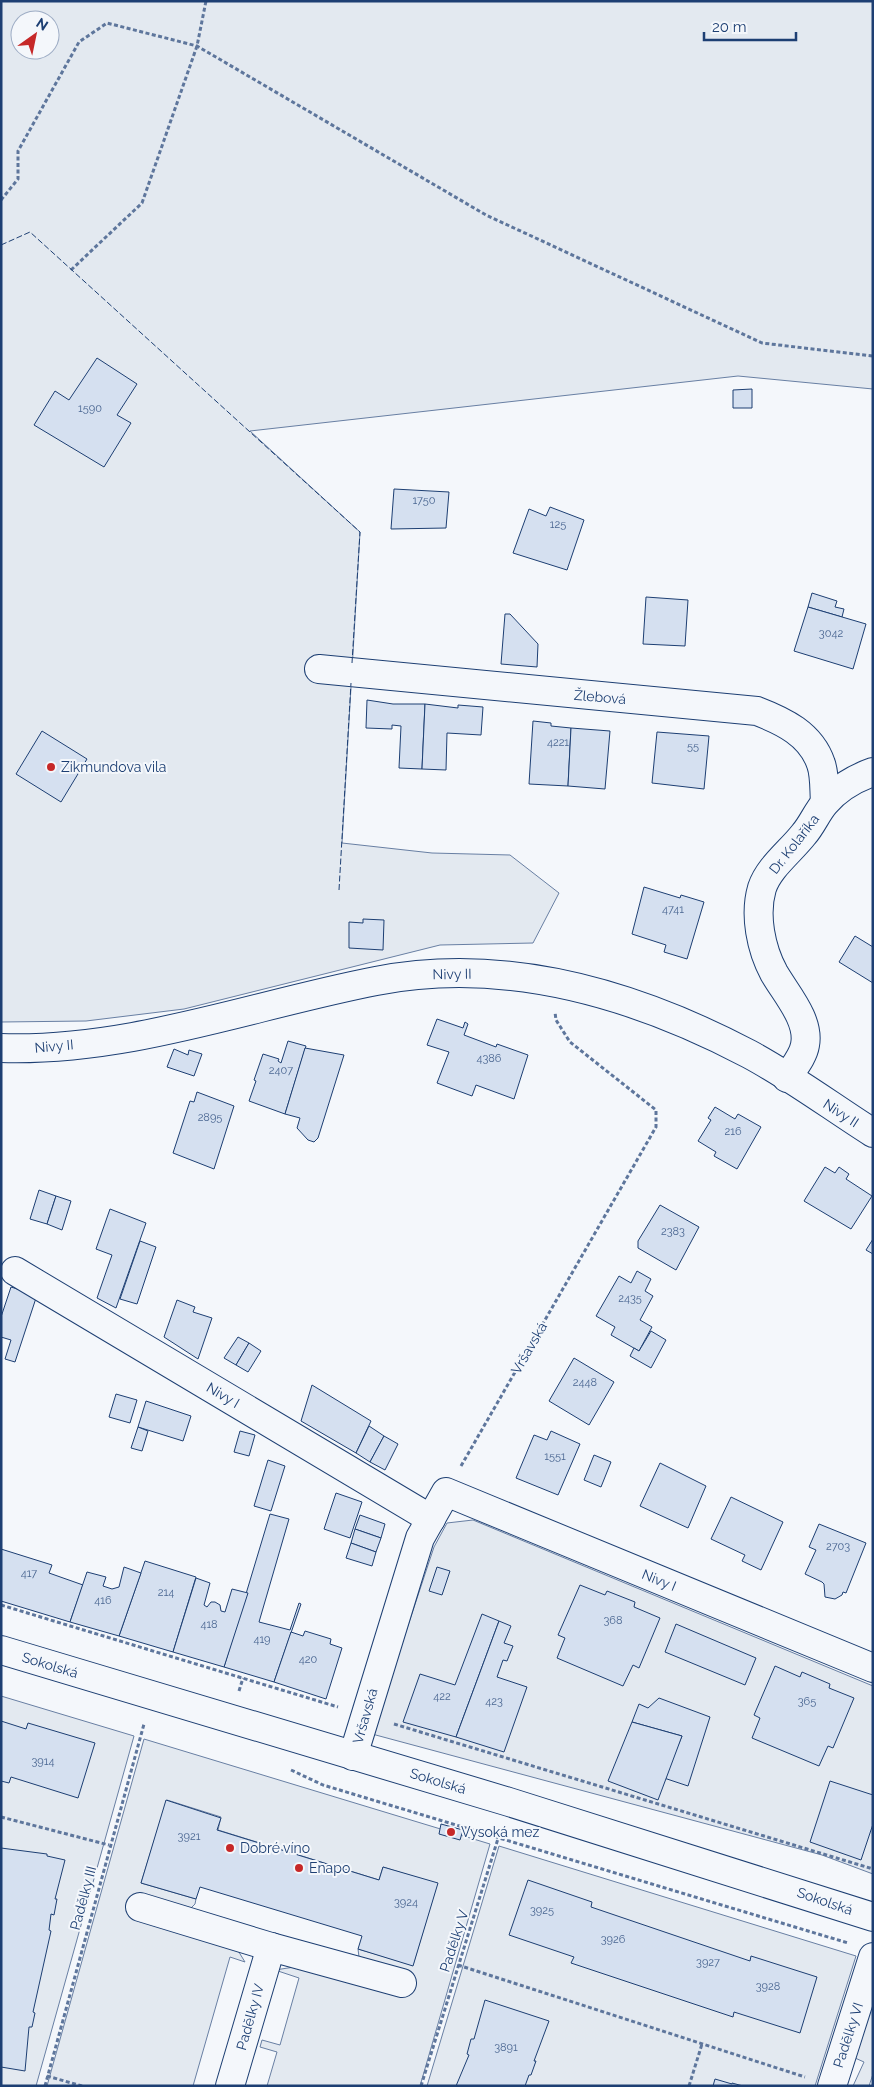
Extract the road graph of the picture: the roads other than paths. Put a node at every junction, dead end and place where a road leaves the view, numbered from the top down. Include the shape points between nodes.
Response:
1 (319, 670) dead end
2 (873, 772) edge
3 (826, 802) junction
4 (1, 1048) edge
5 (787, 1078) junction
6 (873, 1133) edge
7 (15, 1271) dead end
8 (446, 1492) joint
9 (431, 1519) junction
10 (1, 1650) edge
11 (873, 1668) edge
12 (353, 1756) junction
13 (140, 1907) dead end
14 (873, 1917) edge
15 (271, 1947) junction
16 (863, 1951) edge
17 (402, 1983) dead end
18 (230, 2086) edge
19 (832, 2086) edge

1 - 3 street, Žlebová via 757,711 799,732 812,748 821,764
2 - 3 street, Dr. Kolaříka via 844,786
3 - 5 street, Dr. Kolaříka via 805,834 767,878 760,898 760,931 765,950 806,1035 803,1053
4 - 5 street, Nivy II via 44,1048 164,1032 377,981 431,974 490,974 555,982 650,1009 743,1051
5 - 6 street, Nivy II
7 - 9 street, Nivy I
8 - 9 street, Vršavská
8 - 11 street, Nivy I
9 - 12 street, Vršavská via 420,1538
10 - 12 street, Sokolská
12 - 14 street, Sokolská
13 - 15 street
15 - 17 street
15 - 18 street, Padělky IV
16 - 19 street, Padělky VI

